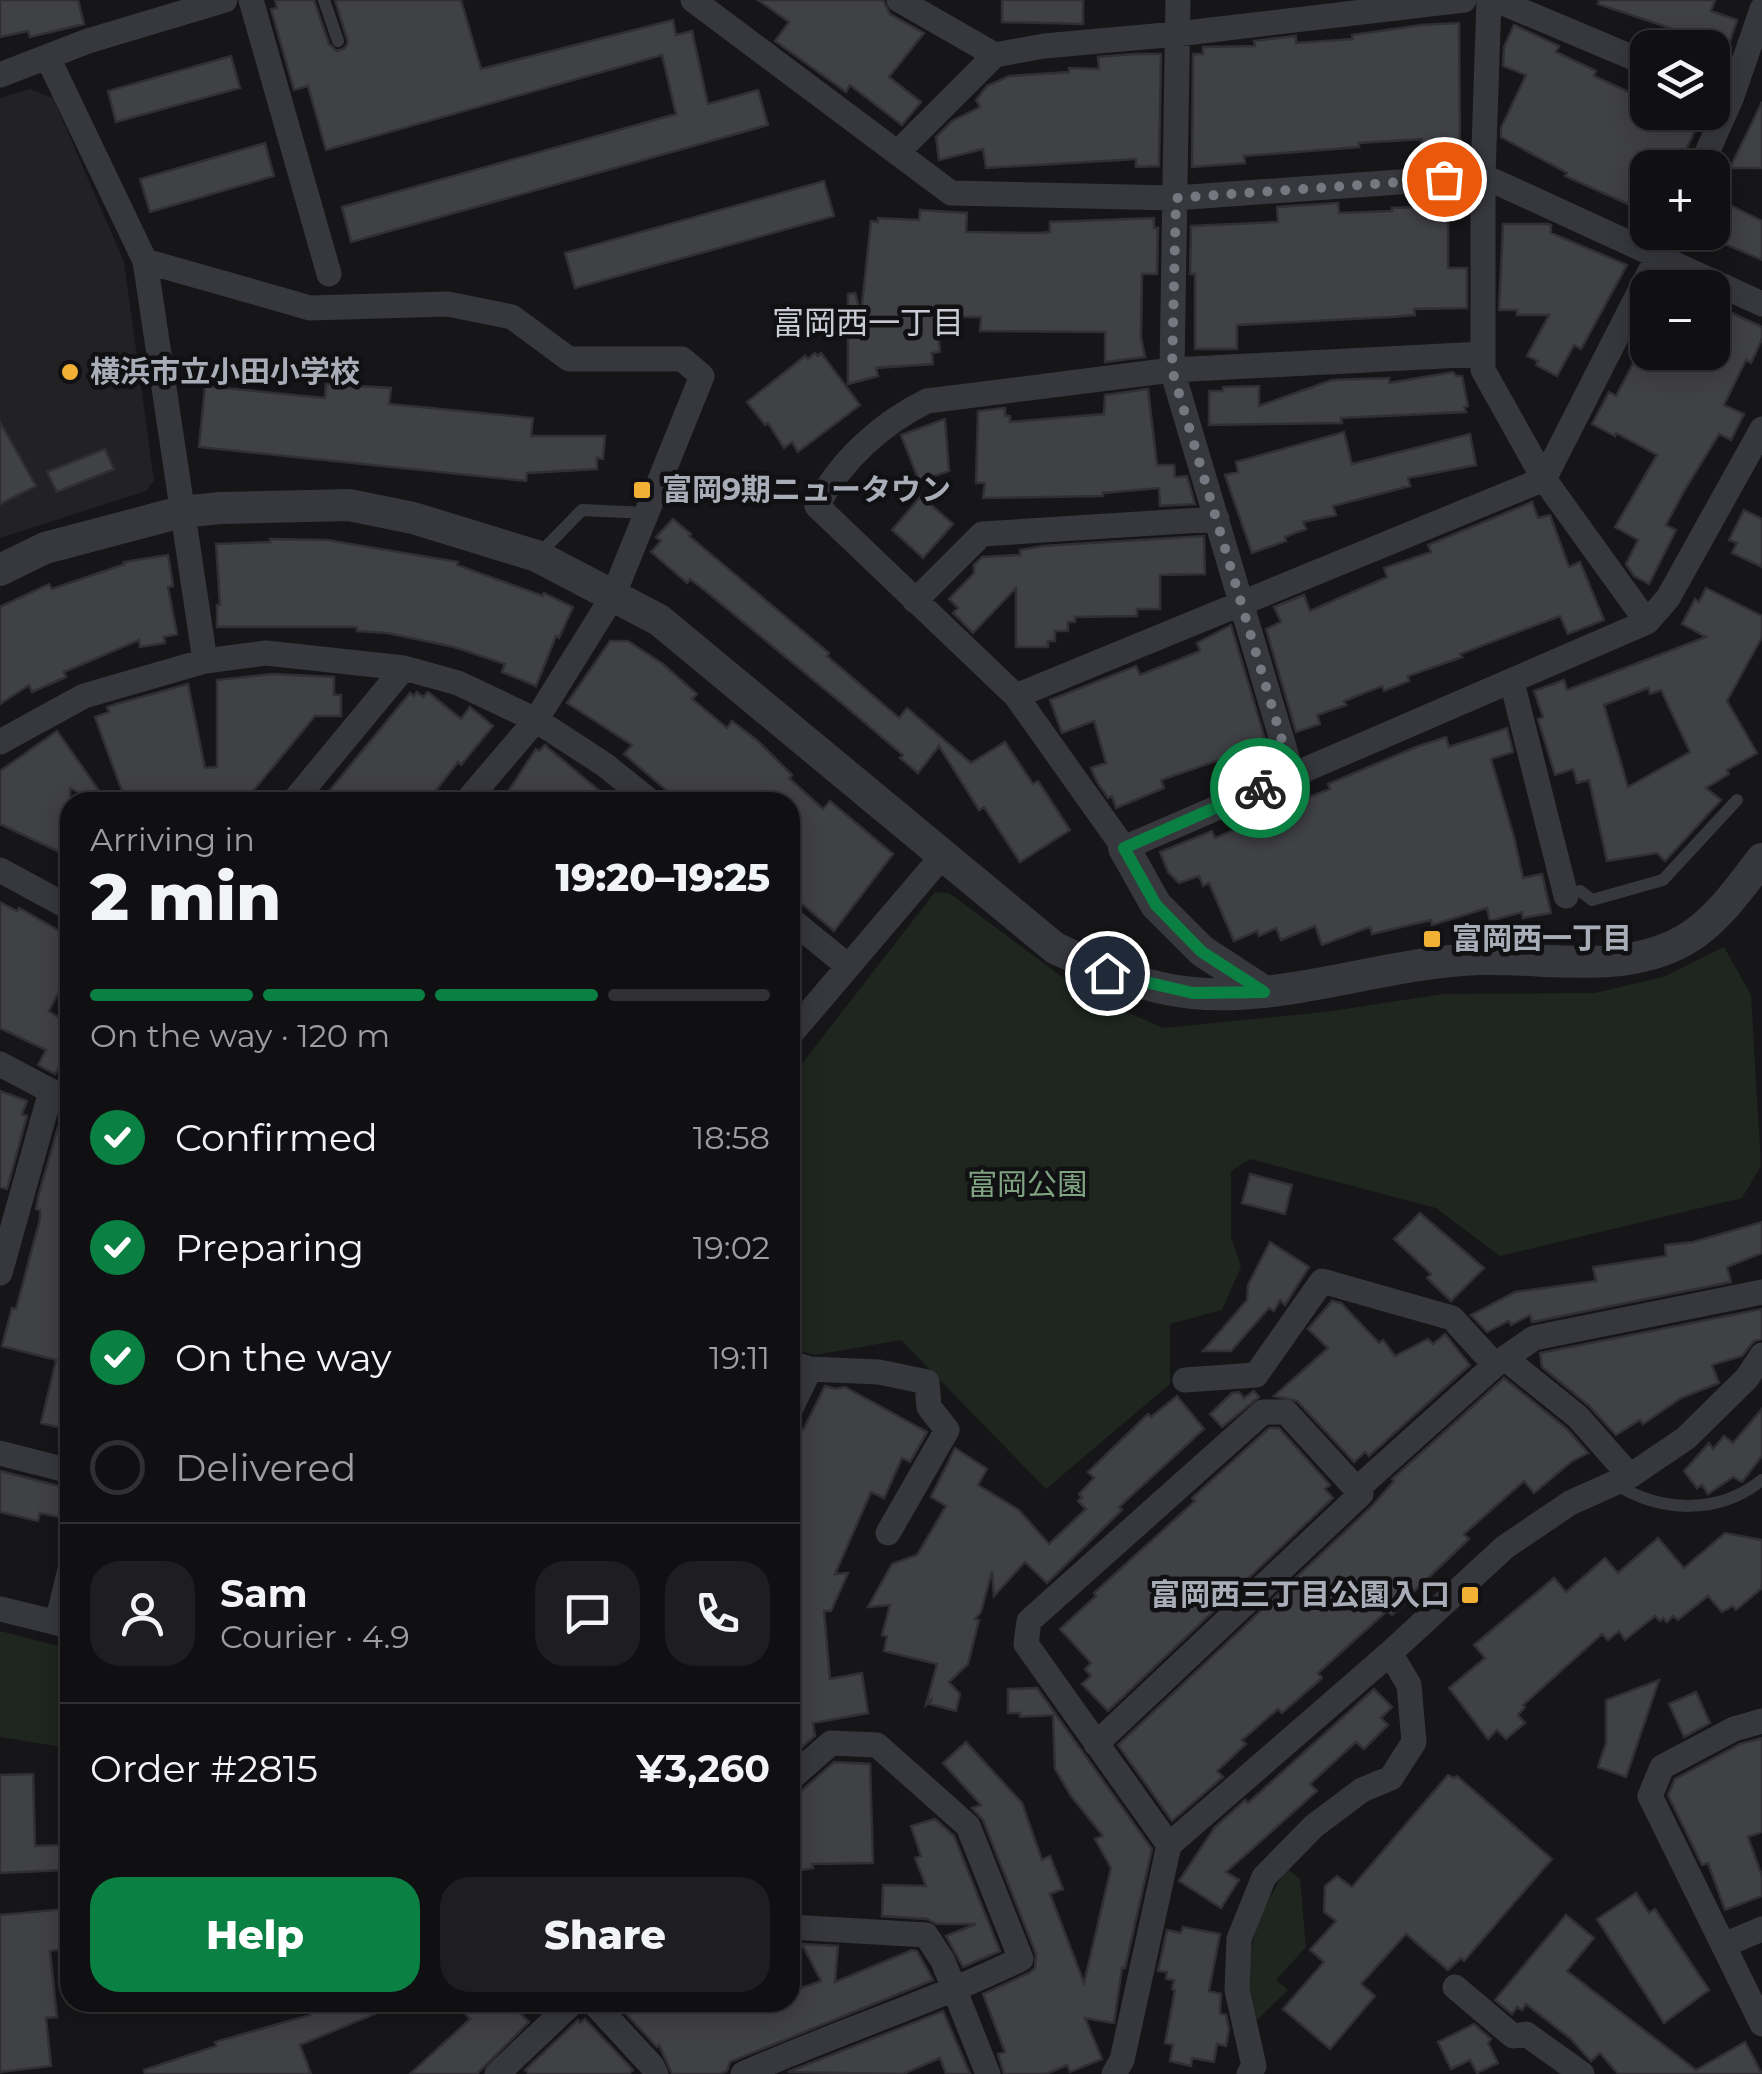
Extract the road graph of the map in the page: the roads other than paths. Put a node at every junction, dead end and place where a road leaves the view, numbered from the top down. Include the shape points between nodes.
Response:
1 (226, 0) edge
2 (251, 0) edge
3 (324, 0) edge
4 (693, 0) edge
5 (899, 0) edge
6 (1178, 0) edge
7 (1464, 0) edge
8 (1492, 0) edge
9 (1762, 9) edge
10 (1177, 34) junction
11 (338, 40) dead end
12 (996, 55) junction
13 (1630, 57) edge
14 (48, 58) junction
15 (0, 75) edge
16 (1730, 78) edge
17 (898, 152) junction
18 (1483, 176) junction
19 (1176, 198) junction
20 (1630, 231) edge
21 (1662, 250) edge
22 (1675, 250) edge
23 (145, 261) junction
24 (329, 274) dead end
25 (1762, 304) edge
26 (1482, 354) junction
27 (1172, 370) junction
28 (1762, 429) edge
29 (1544, 479) junction
30 (181, 512) junction
31 (647, 513) junction
32 (1217, 518) junction
33 (536, 556) junction
34 (0, 570) edge
35 (613, 596) junction
36 (915, 601) junction
37 (1241, 601) junction
38 (1647, 622) junction
39 (206, 661) junction
40 (404, 668) junction
41 (1512, 682) junction
42 (1016, 696) junction
43 (536, 720) junction
44 (0, 742) edge
45 (1292, 774) junction
46 (301, 792) edge
47 (475, 792) edge
48 (636, 792) edge
49 (1738, 800) dead end
50 (1124, 848) junction
51 (944, 854) junction
52 (1762, 860) edge
53 (0, 870) edge
54 (1566, 896) joint
55 (60, 903) edge
56 (800, 928) edge
57 (848, 966) junction
58 (1264, 992) junction
59 (800, 1023) edge
60 (0, 1064) edge
61 (60, 1096) edge
62 (0, 1273) edge
63 (1762, 1292) edge
64 (1762, 1355) edge
65 (1501, 1362) junction
66 (800, 1366) edge
67 (1185, 1380) dead end
68 (0, 1453) edge
69 (60, 1468) edge
70 (1622, 1480) junction
71 (1762, 1480) edge
72 (1357, 1489) junction
73 (888, 1534) dead end
74 (0, 1609) edge
75 (60, 1623) edge
76 (1390, 1654) junction
77 (1762, 1722) edge
78 (1096, 1744) junction
79 (800, 1770) edge
80 (1169, 1845) junction
81 (800, 1929) edge
82 (1762, 1929) edge
83 (1724, 1945) junction
84 (1455, 1986) dead end
85 (954, 1992) junction
86 (562, 2012) edge
87 (602, 2012) edge
88 (1762, 2024) edge
89 (497, 2074) edge
90 (656, 2074) edge
91 (743, 2074) edge
92 (988, 2074) edge
93 (1114, 2074) edge
94 (1249, 2074) edge
95 (1582, 2074) edge

1 - 14 street
2 - 24 street
3 - 11 lane
4 - 17 street
5 - 12 street
6 - 10 street
7 - 10 street
8 - 13 street
8 - 18 street
9 - 16 street
10 - 12 street
10 - 19 street
12 - 17 street
14 - 15 street
14 - 23 street
17 - 19 street via 951,193
18 - 19 street
18 - 20 street
18 - 26 street
19 - 27 street
21 - 29 street
22 - 25 street
23 - 30 street
23 - 31 street via 310,308 448,304 512,317 569,359 682,359 702,376
26 - 27 street
26 - 29 street via 1484,370
27 - 32 street
27 - 36 street via 927,402 894,417 830,481 818,506
28 - 38 street via 1668,598
29 - 37 street
29 - 38 street
30 - 33 street via 349,505
30 - 34 street via 45,548
30 - 39 street
31 - 33 lane via 582,510
31 - 35 street
32 - 36 street via 982,534
32 - 37 street
33 - 35 street
35 - 43 street
35 - 51 street via 659,620
36 - 42 street
37 - 42 street
37 - 45 street
38 - 41 street
39 - 40 street via 266,653
39 - 44 street via 84,696
40 - 43 street via 458,683
40 - 46 street
41 - 45 street
41 - 54 street
42 - 50 street
43 - 47 street
43 - 48 street
45 - 50 street
49 - 54 lane via 1663,880 1592,900 1580,890
50 - 58 street via 1156,905 1202,952
51 - 57 street
51 - 58 street via 1055,948 1107,973 1193,993
52 - 58 street via 1720,911 1684,941 1634,959 1418,963
53 - 55 street
56 - 57 street
57 - 59 street
60 - 61 street
61 - 62 street
63 - 65 street via 1554,1332
64 - 70 street via 1686,1438
65 - 67 street via 1452,1318 1322,1282 1256,1375
65 - 70 street via 1578,1417
65 - 72 street
66 - 73 street via 928,1382 929,1407 947,1430
68 - 69 street
70 - 71 lane via 1646,1500 1691,1507 1722,1502
70 - 76 street via 1570,1504 1506,1547
72 - 78 street via 1361,1494
72 - 78 street via 1286,1412 1264,1412 1030,1621 1026,1644
74 - 75 street
76 - 80 street
76 - 94 street via 1410,1685 1414,1742 1391,1778 1362,1790 1314,1826 1264,1877 1239,1939 1238,1990 1254,2066
77 - 83 street via 1734,1729 1662,1767 1650,1796
78 - 80 street
79 - 85 street via 831,1744 877,1745 968,1826 1021,1959
80 - 93 street
81 - 85 street via 926,1935
82 - 83 street
83 - 88 street
84 - 95 street via 1512,2036 1526,2034
85 - 91 street
85 - 92 street
86 - 89 street
87 - 90 street

